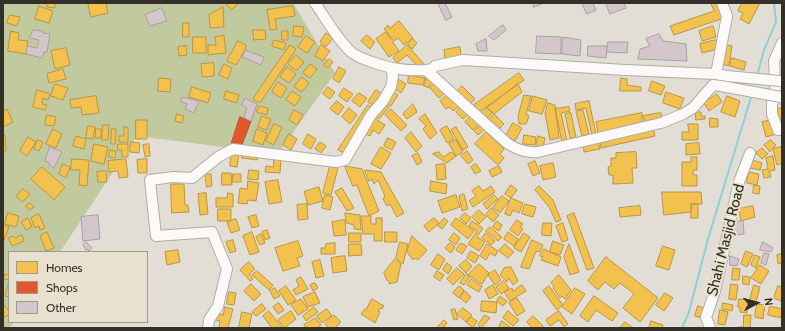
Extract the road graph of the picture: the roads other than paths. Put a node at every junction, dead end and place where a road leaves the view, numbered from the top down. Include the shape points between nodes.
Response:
1 (315, 3) edge
2 (722, 3) edge
3 (782, 44) edge
4 (391, 69) junction
5 (426, 70) junction
6 (716, 74) junction
7 (781, 81) edge
8 (782, 98) edge
9 (782, 130) edge
10 (750, 153) dead end
11 (208, 328) edge
12 (710, 328) edge

1 - 4 street via 350,51 359,58
2 - 6 street via 727,16
3 - 9 street via 774,61 776,98 772,103 772,114 778,130
4 - 5 street
4 - 11 street via 391,87 345,160 336,162 233,149 218,157 192,178 150,180 156,236 212,232 227,269 218,306
5 - 6 street via 463,60
5 - 8 street, bridge via 507,143 521,151 530,152 564,146 688,113 713,85
6 - 7 street, bridge
10 - 12 street, Shahi Masjid Road via 739,182 706,317

